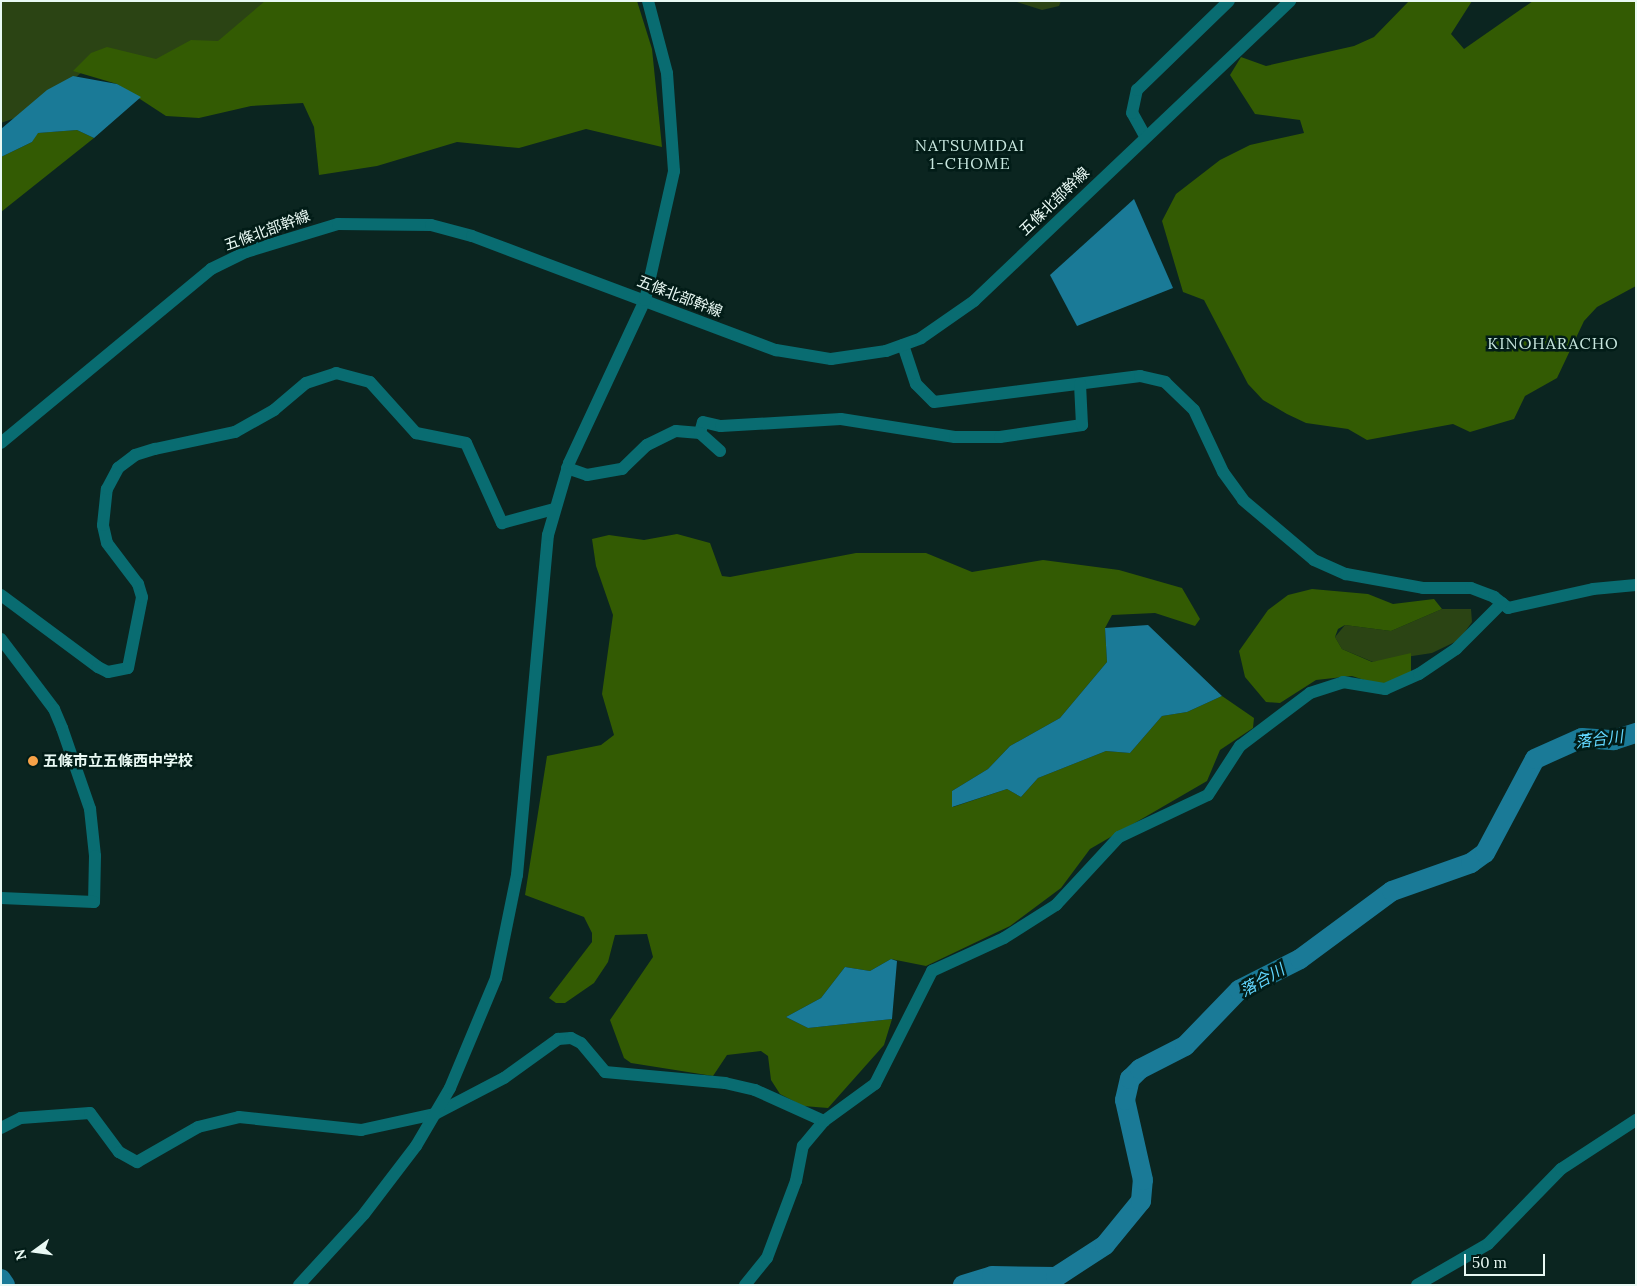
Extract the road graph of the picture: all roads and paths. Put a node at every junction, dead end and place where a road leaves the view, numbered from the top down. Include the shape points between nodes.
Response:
1 (648, 1) edge
2 (1229, 1) edge
3 (1290, 1) edge
4 (1145, 136) junction
5 (645, 300) junction
6 (903, 345) junction
7 (1080, 384) junction
8 (702, 427) junction
9 (1, 443) edge
10 (720, 452) dead end
11 (567, 468) junction
12 (554, 509) junction
13 (1636, 585) edge
14 (1, 595) edge
15 (1505, 606) junction
16 (1, 639) edge
17 (1, 898) edge
18 (435, 1114) junction
19 (1636, 1120) edge
20 (824, 1121) junction
21 (1, 1128) edge
22 (299, 1285) edge
23 (745, 1285) edge
24 (1417, 1285) edge

1 - 5 street via 667,73 674,171
2 - 4 street via 1136,90 1132,113
3 - 4 street, 五條北部幹線
4 - 6 street, 五條北部幹線 via 974,301 938,328
5 - 6 street, 五條北部幹線 via 776,350 812,358 855,357
5 - 9 street, 五條北部幹線 via 559,266 431,225 321,227 246,252 211,269
5 - 11 street
6 - 7 street via 916,384 934,402
7 - 8 street via 1082,425 982,439 841,419
7 - 15 street via 1140,376 1174,387 1194,410 1223,472 1243,500 1314,560 1365,578 1423,588 1471,588
8 - 10 street
8 - 11 street via 658,438 622,470 587,475
11 - 12 street
12 - 14 street via 502,523 466,443 416,433 370,382 336,373 306,383 274,410 235,432 135,455 118,468 107,489 103,525 107,543 138,584 142,597 128,668 108,672 98,667
12 - 18 street via 543,567 511,913 484,1011
13 - 15 street via 1593,589
15 - 20 street via 1456,649 1419,674 1385,689 1344,682 1310,694 1240,746 1208,795 1119,837 1056,905 1004,938 932,971 875,1084
16 - 17 street via 54,709 90,809 95,856 94,902
18 - 20 street via 504,1078 558,1039 571,1038 581,1043 605,1072 732,1084 755,1090
18 - 21 street via 345,1131 248,1118 219,1120 192,1130 137,1162 119,1152 90,1113 21,1118
18 - 22 street via 391,1180
19 - 24 street via 1561,1169 1488,1244
20 - 23 street via 803,1146 796,1181 767,1258

